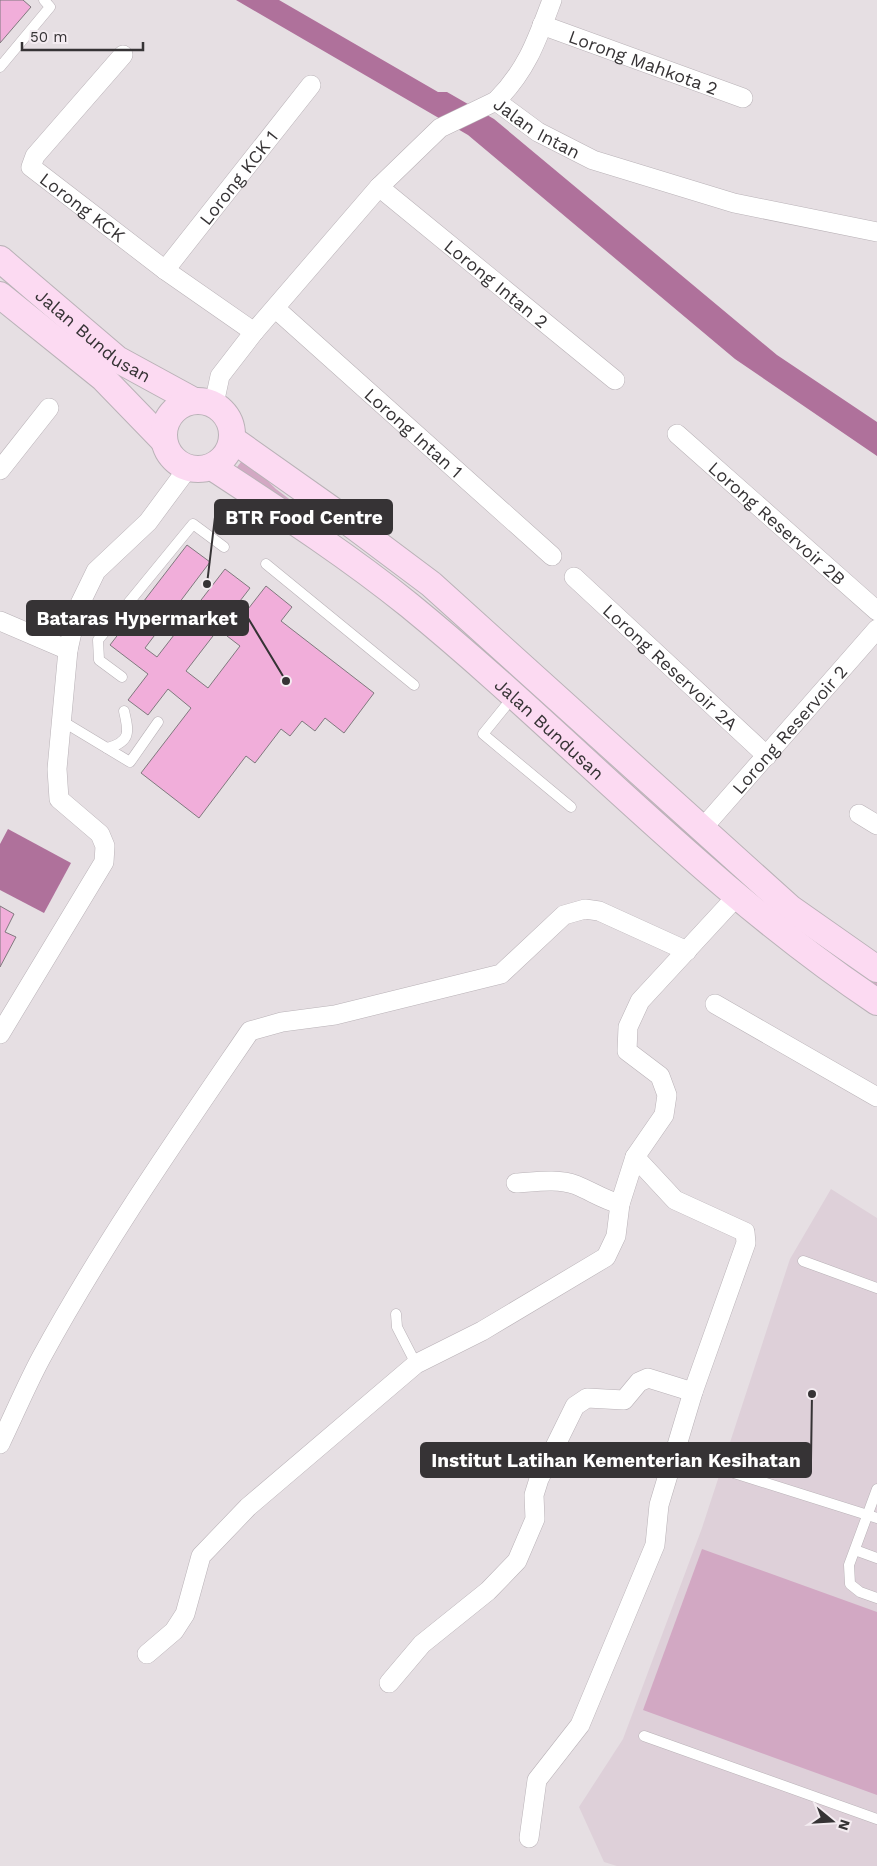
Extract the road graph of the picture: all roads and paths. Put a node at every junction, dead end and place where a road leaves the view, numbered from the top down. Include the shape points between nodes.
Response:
1 (552, 0) edge
2 (50, 2) edge
3 (542, 25) junction
4 (123, 56) dead end
5 (0, 67) edge
6 (311, 85) dead end
7 (743, 98) dead end
8 (489, 104) junction
9 (379, 187) junction
10 (877, 232) edge
11 (0, 259) edge
12 (165, 270) junction
13 (0, 295) edge
14 (276, 309) junction
15 (254, 332) junction
16 (615, 380) dead end
17 (204, 402) junction
18 (49, 408) dead end
19 (677, 434) dead end
20 (232, 439) junction
21 (164, 441) junction
22 (200, 468) junction
23 (0, 470) edge
24 (224, 547) dead end
25 (552, 556) dead end
26 (266, 564) dead end
27 (574, 578) dead end
28 (877, 611) edge
29 (0, 621) edge
30 (877, 629) edge
31 (68, 650) junction
32 (122, 677) dead end
33 (414, 685) dead end
34 (513, 697) junction
35 (124, 711) dead end
36 (62, 721) junction
37 (158, 722) dead end
38 (107, 748) junction
39 (767, 756) junction
40 (571, 807) dead end
41 (859, 814) dead end
42 (877, 824) edge
43 (701, 830) junction
44 (737, 896) junction
45 (687, 951) junction
46 (877, 969) edge
47 (877, 1002) edge
48 (716, 1004) dead end
49 (3, 1023) edge
50 (877, 1097) edge
51 (635, 1157) junction
52 (516, 1183) dead end
53 (620, 1204) junction
54 (803, 1261) dead end
55 (877, 1288) edge
56 (396, 1314) dead end
57 (416, 1364) junction
58 (693, 1392) junction
59 (0, 1444) edge
60 (734, 1473) dead end
61 (877, 1489) edge
62 (873, 1517) edge
63 (855, 1550) junction
64 (877, 1558) edge
65 (877, 1598) edge
66 (147, 1654) dead end
67 (389, 1683) dead end
68 (644, 1736) dead end
69 (877, 1819) edge
70 (529, 1838) dead end

1 - 3 street
2 - 5 lane
3 - 7 street, Lorong Mahkota 2
3 - 8 street via 527,62 514,83
4 - 12 street, Lorong KCK via 35,156 31,167
6 - 12 street, Lorong KCK 1
8 - 9 street, Jalan Intan via 440,128
8 - 10 street, Jalan Intan via 593,160 734,203
9 - 14 street, Jalan Intan
9 - 16 street, Lorong Intan 2
11 - 17 main road, Jalan Bundusan via 117,358
12 - 15 street, Lorong KCK
13 - 21 main road, Jalan Bundusan via 104,378
14 - 15 street, Jalan Intan
14 - 25 street, Lorong Intan 1
15 - 17 street, Jalan Intan
17 - 20 main road via 228,419
17 - 21 main road via 184,404 171,414 164,430
18 - 23 street
19 - 28 street, Lorong Reservoir 2B
20 - 22 main road via 222,460
20 - 43 main road, Jalan Bundusan via 431,584
21 - 22 main road via 172,458
22 - 31 street via 96,571 77,610
22 - 34 main road, Jalan Bundusan via 297,523 408,605
24 - 32 lane via 193,524 98,640 99,660
26 - 33 lane
27 - 39 street, Lorong Reservoir 2A
29 - 31 street
30 - 39 street, Lorong Reservoir 2
31 - 36 street
34 - 40 lane via 483,734
34 - 44 main road, Jalan Bundusan
35 - 38 lane via 128,731 126,739
36 - 38 lane
36 - 49 street via 57,769 59,799 100,834 105,846 104,862
37 - 38 lane via 130,762
39 - 43 street, Lorong Reservoir 2
41 - 42 street
43 - 46 main road, Jalan Bundusan via 790,908
44 - 45 street
44 - 47 main road, Jalan Bundusan
45 - 51 street via 640,1001 628,1028 628,1051 660,1076 667,1094 664,1115
45 - 59 street via 599,911 585,909 564,914 501,974 334,1015 282,1022 250,1031 101,1255 41,1359
48 - 50 street
51 - 53 street
51 - 58 street via 675,1200 745,1232 746,1243 740,1264
52 - 53 street via 575,1185
53 - 57 street via 616,1236 606,1257 482,1331
54 - 55 lane
56 - 57 lane via 397,1327
57 - 66 street via 248,1507 201,1556 185,1614 174,1631
58 - 67 street via 648,1378 639,1382 624,1400 587,1398 574,1406 539,1478 534,1495 535,1519 517,1561 470,1607 422,1644
58 - 70 street via 659,1505 656,1546 580,1725 537,1780
60 - 62 lane
61 - 62 lane
62 - 63 lane
63 - 64 lane
63 - 65 lane via 849,1565 850,1584
68 - 69 lane

